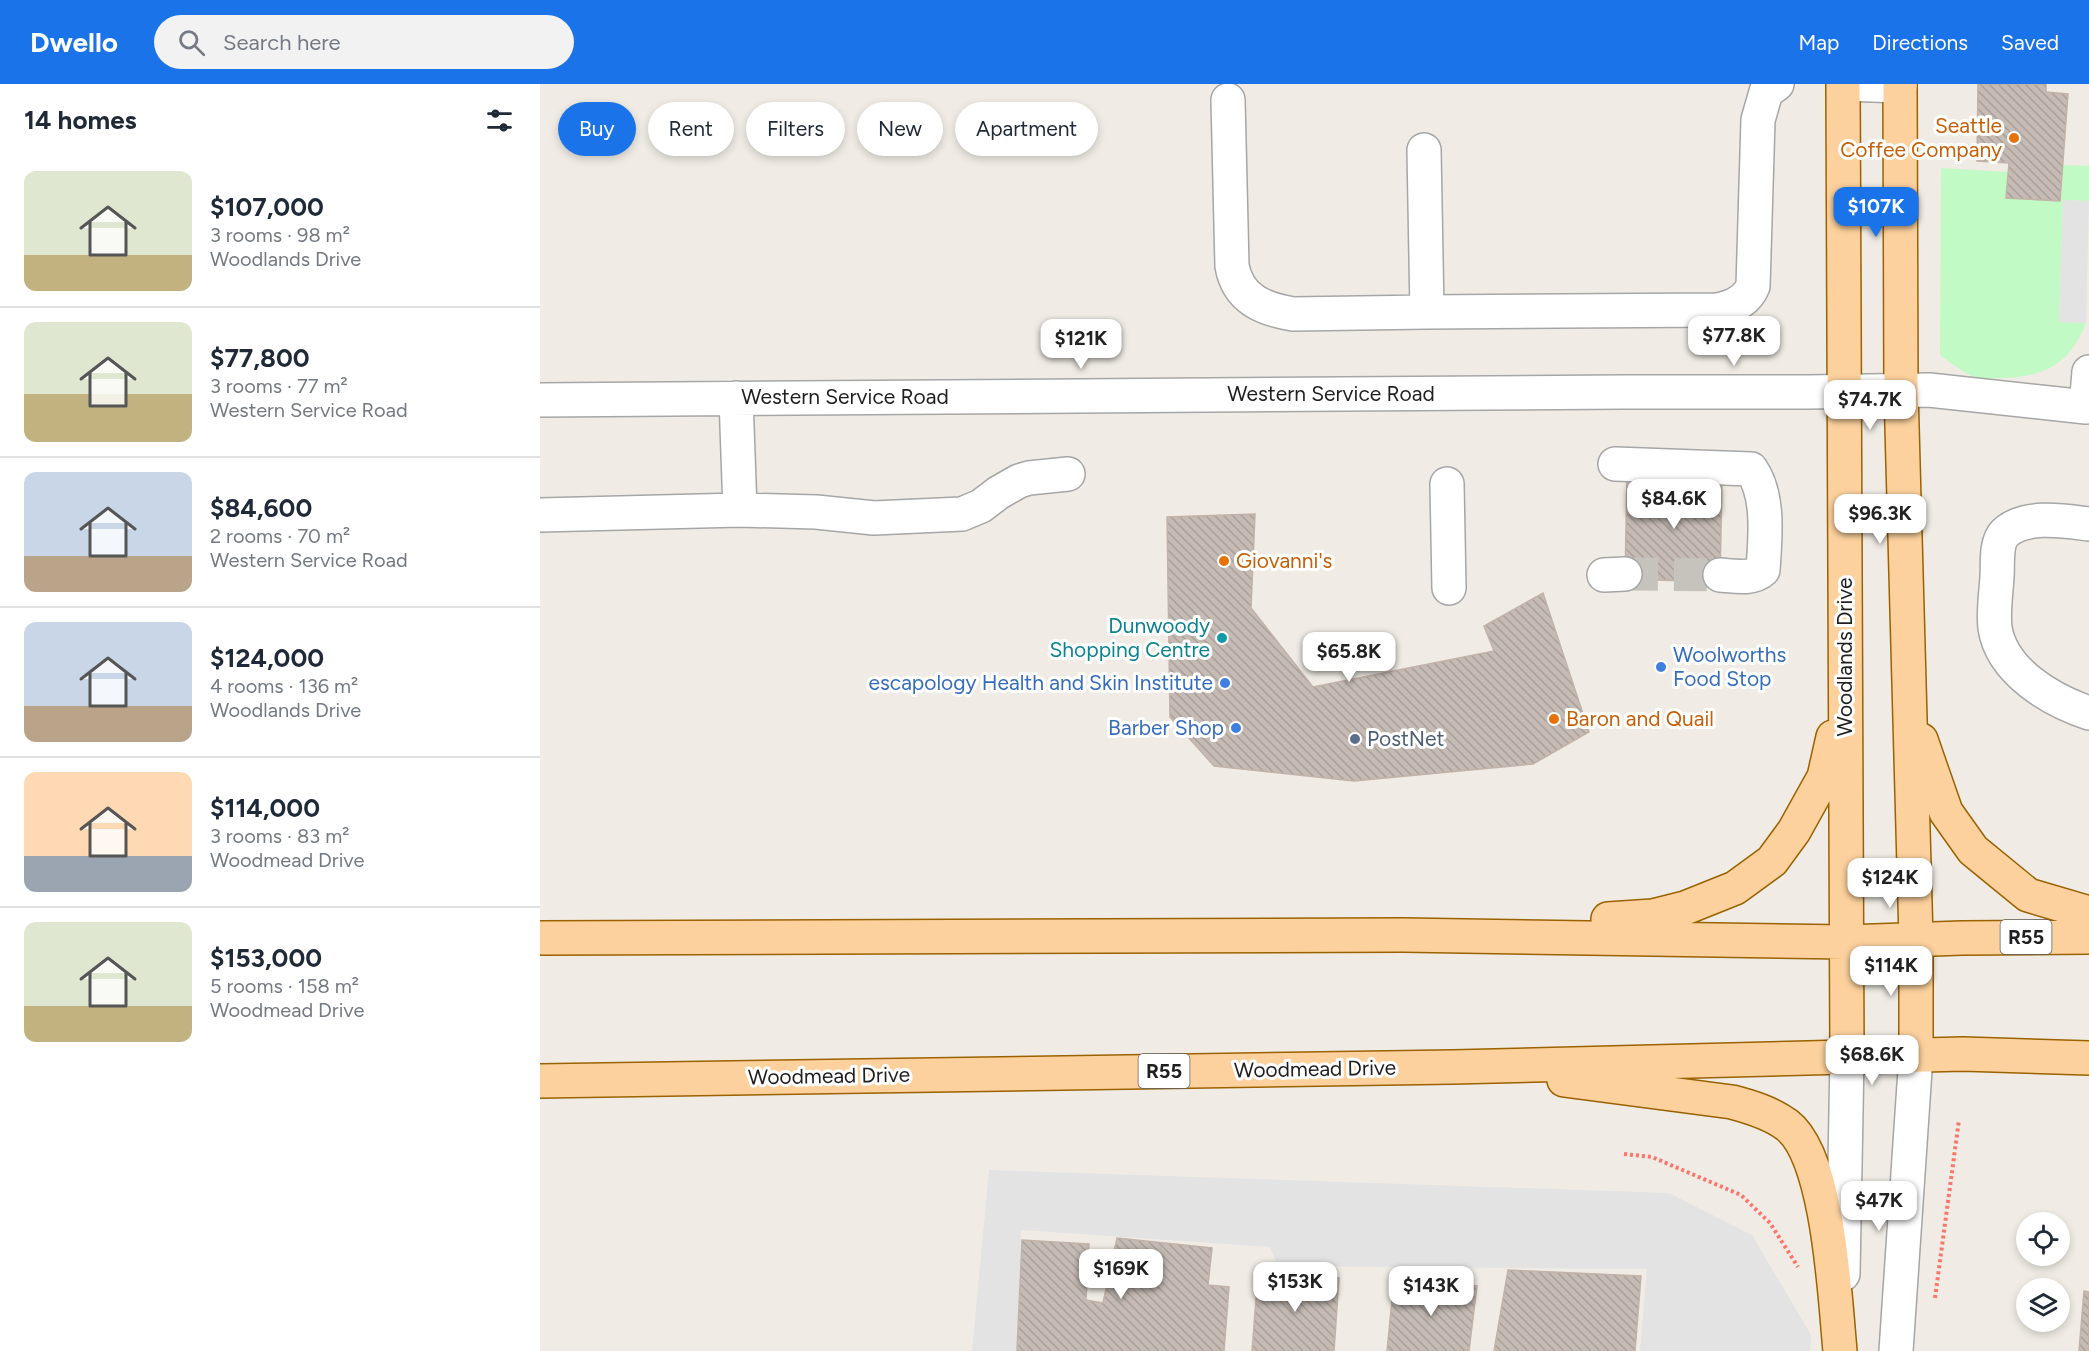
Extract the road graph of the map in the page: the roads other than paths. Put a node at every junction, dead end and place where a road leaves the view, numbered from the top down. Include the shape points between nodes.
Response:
1 (1777, 84) edge
2 (1844, 84) edge
3 (1900, 85) edge
4 (1228, 100) dead end
5 (1424, 150) dead end
6 (1427, 312) junction
7 (2089, 372) edge
8 (1901, 390) junction
9 (1845, 391) junction
10 (736, 398) junction
11 (540, 400) edge
12 (2088, 410) edge
13 (1615, 464) dead end
14 (1068, 474) dead end
15 (1447, 484) dead end
16 (740, 510) junction
17 (540, 515) edge
18 (2089, 524) edge
19 (1720, 575) tunnel mouth
20 (1449, 588) dead end
21 (1845, 678) junction
22 (1910, 698) junction
23 (2089, 713) edge
24 (2089, 913) edge
25 (1403, 934) junction
26 (2089, 937) edge
27 (540, 938) edge
28 (1916, 939) junction
29 (1846, 942) junction
30 (1916, 1055) junction
31 (1846, 1057) junction
32 (2089, 1058) edge
33 (1453, 1067) junction
34 (540, 1080) edge
35 (1841, 1351) edge
36 (1896, 1351) edge

1 - 6 street via 1762,99 1758,120 1754,271 1750,292 1742,301 1718,310
2 - 3 street
2 - 9 main road, Woodlands Drive
3 - 8 main road
4 - 6 street via 1232,266 1244,294 1274,311 1293,315
5 - 6 street
7 - 12 street, Western Service Road
8 - 9 street, Western Service Road
8 - 12 street, Western Service Road via 1945,390
8 - 22 main road
9 - 10 street, Western Service Road
9 - 21 main road, Woodlands Drive
10 - 11 street, Western Service Road
10 - 16 street
13 - 19 street via 1751,469 1762,494 1763,570 1745,577
14 - 16 street via 1018,481 962,514 874,518
15 - 20 street
16 - 17 street
18 - 23 street via 2050,519 2005,533 1999,547 1995,626 2005,653 2028,681 2046,694
21 - 25 main road via 1824,777 1772,861 1735,888 1686,908 1653,915
21 - 29 main road, Woodlands Drive
22 - 24 main road via 1925,754 1947,812 1973,850 2028,895
22 - 28 main road
25 - 27 main road, R55
25 - 29 main road, R55
26 - 28 main road, R55
28 - 29 main road, R55
28 - 30 main road
29 - 31 main road, Woodlands Drive
30 - 31 main road, Woodmead Drive / R55
30 - 32 main road, Woodmead Drive / R55
30 - 36 street
31 - 33 main road, Woodmead Drive / R55
31 - 35 street
33 - 34 main road, Woodmead Drive / R55
33 - 35 main road via 1732,1102 1756,1108 1787,1125 1799,1137 1815,1172 1830,1250

